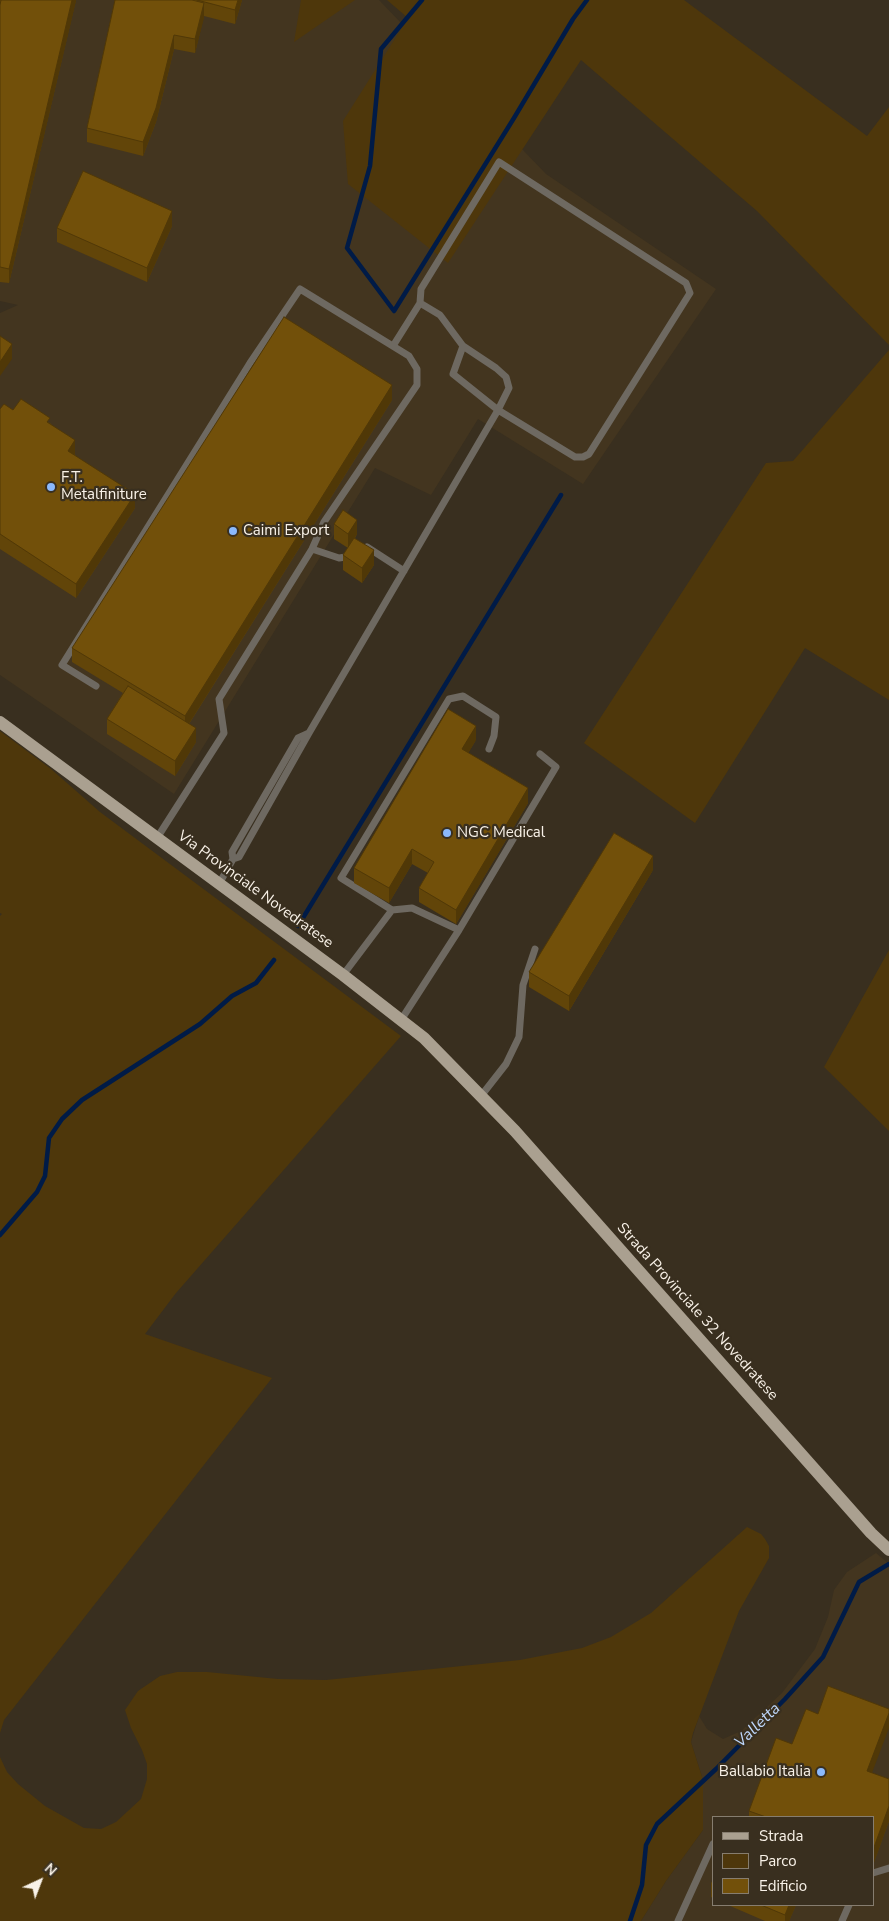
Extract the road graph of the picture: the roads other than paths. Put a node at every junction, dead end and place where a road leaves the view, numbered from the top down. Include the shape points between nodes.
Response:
1 (420, 303) junction
2 (393, 346) junction
3 (463, 346) junction
4 (498, 410) junction
5 (312, 549) junction
6 (404, 571) junction
7 (96, 686) dead end
8 (0, 722) edge
9 (489, 749) dead end
10 (540, 754) dead end
11 (157, 838) junction
12 (219, 884) junction
13 (392, 910) junction
14 (459, 930) junction
15 (535, 949) dead end
16 (343, 975) junction
17 (401, 1020) junction
18 (481, 1096) junction
19 (889, 1550) edge
20 (712, 1846) edge
21 (889, 1868) edge
22 (874, 1873) edge
23 (849, 1906) edge
24 (678, 1921) edge
25 (842, 1921) edge

1 - 2 lane
1 - 3 lane via 440,315
1 - 4 lane via 421,289 499,162 686,283 690,293 589,454 575,457
2 - 5 lane via 409,356 417,368 417,385 324,522
2 - 7 lane via 300,289 250,363 62,665
3 - 4 lane via 452,374
3 - 4 lane via 506,377 509,388
4 - 6 lane
5 - 6 lane via 339,558 346,557 357,546 365,545
5 - 11 lane via 219,699 224,733
6 - 12 lane via 239,857 233,859
8 - 11 main road, Via Provinciale Novedratese
9 - 13 lane via 496,716 463,696 449,699 340,878
10 - 14 lane via 556,767
11 - 12 main road, Via Provinciale Novedratese
12 - 16 main road, Via Provinciale Novedratese
13 - 14 lane via 412,908
13 - 16 lane
14 - 17 lane
15 - 18 lane via 523,984 519,1036 506,1064
16 - 17 main road, Via Provinciale Novedratese
17 - 18 main road, Via Provinciale Novedratese via 424,1038
18 - 19 main road, Strada Provinciale 32 Novedratese
20 - 24 lane
21 - 22 lane
23 - 25 lane

